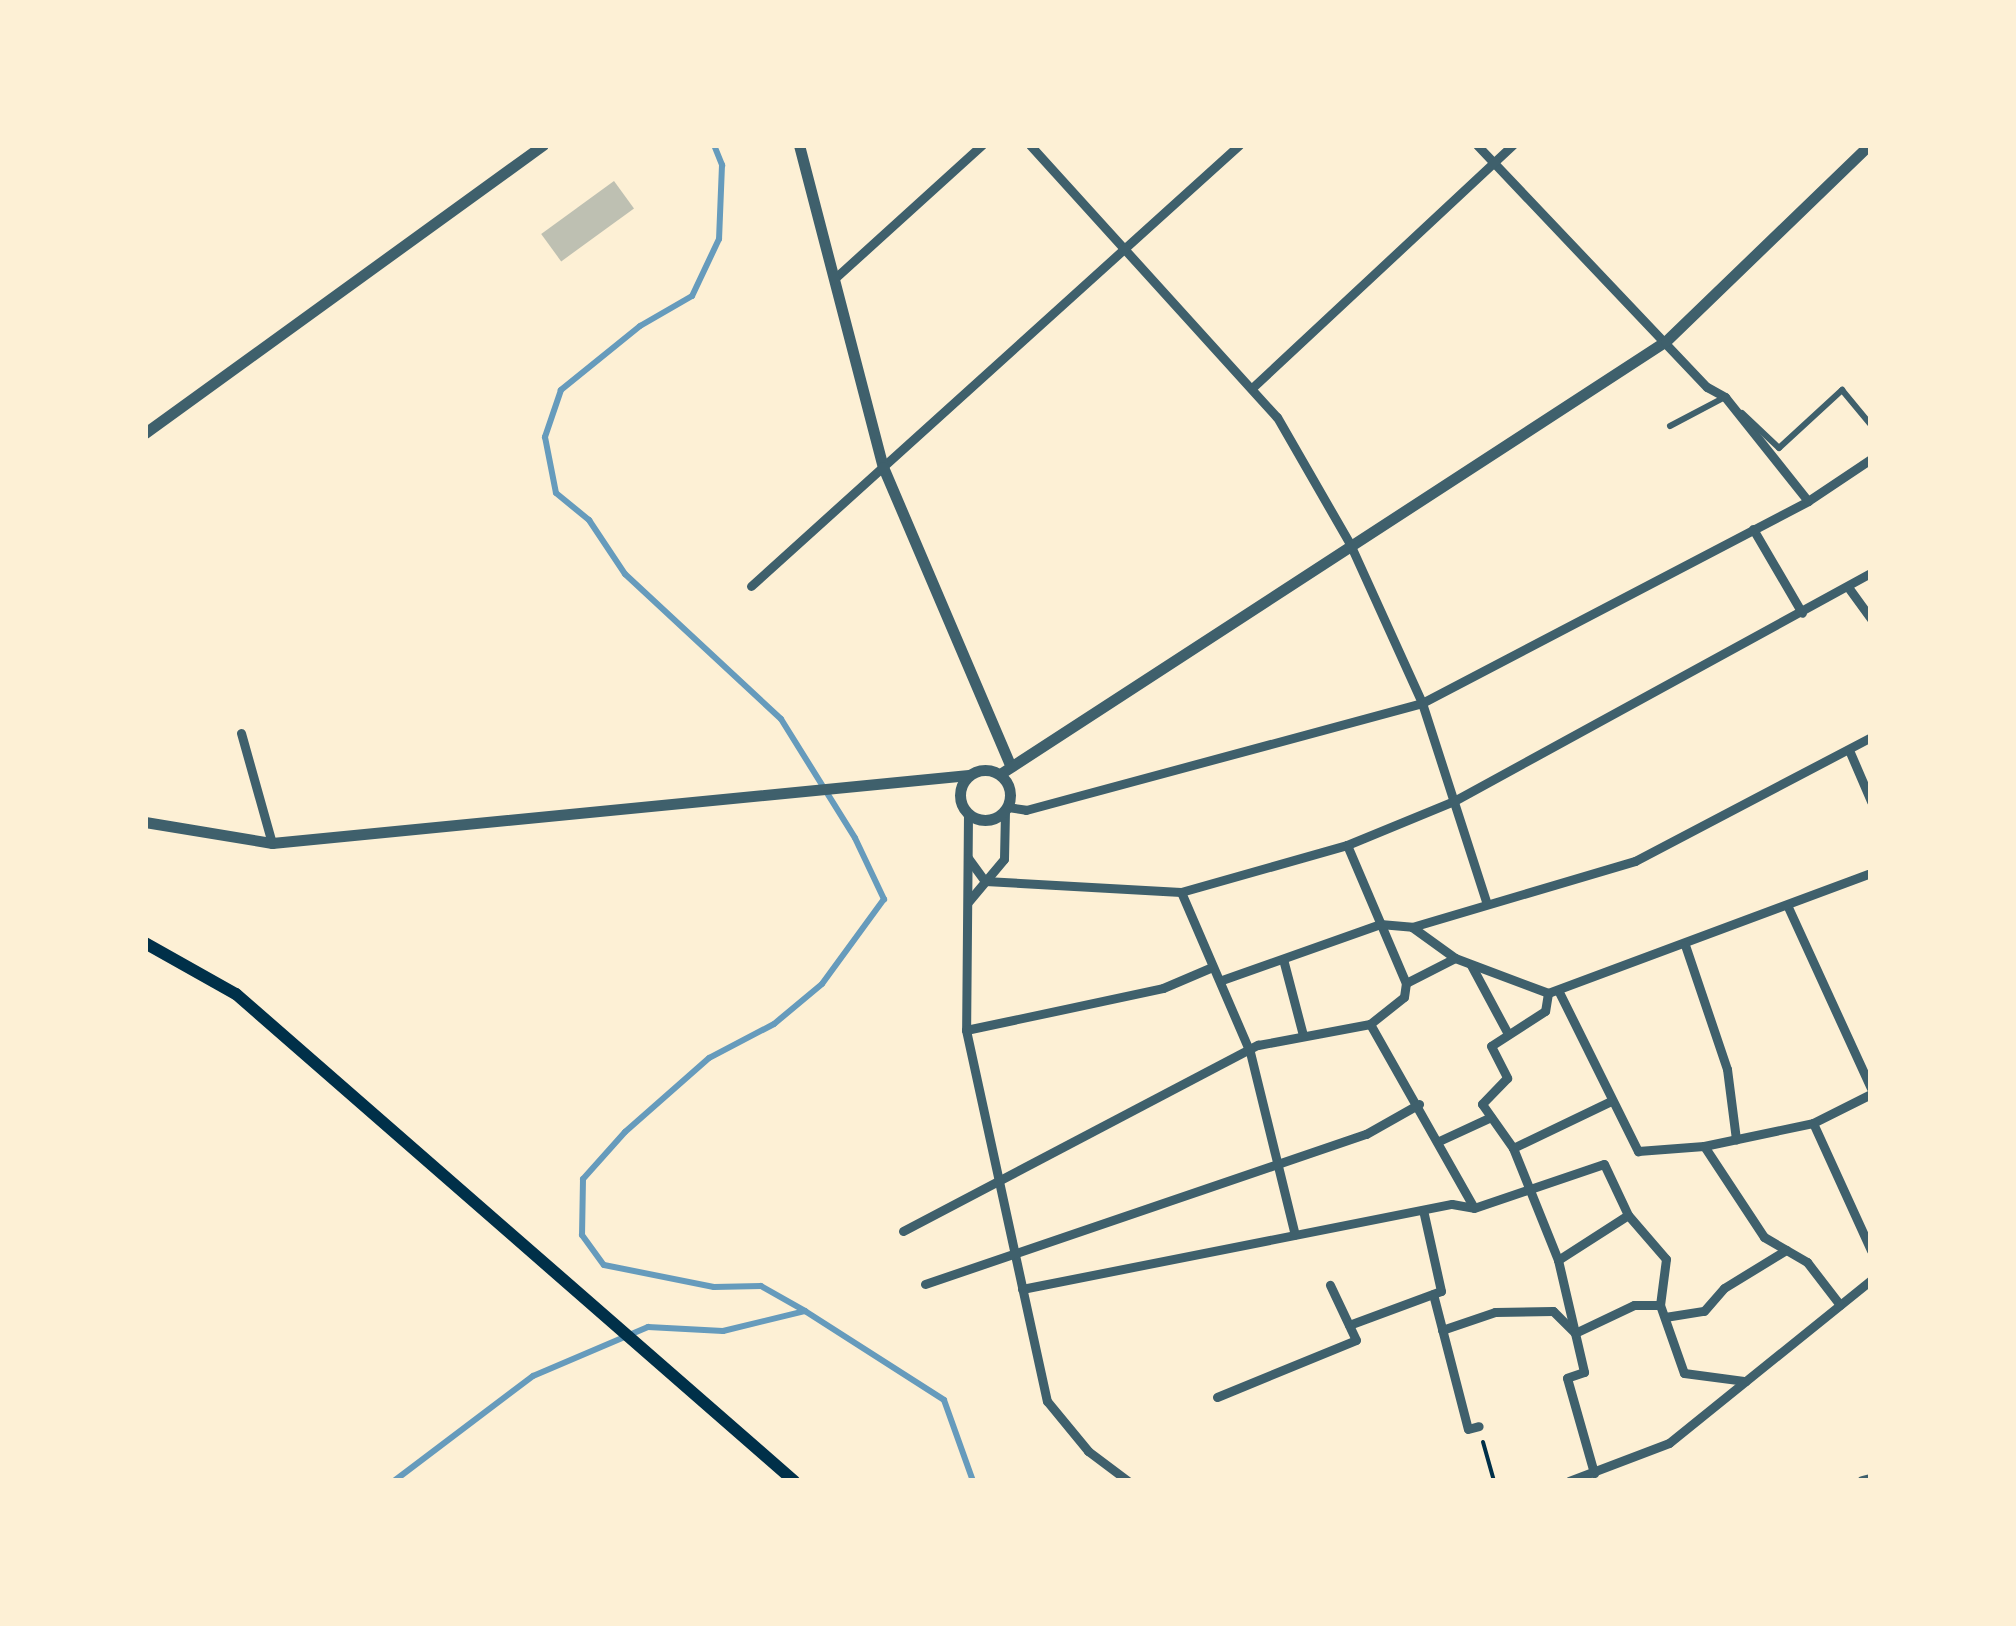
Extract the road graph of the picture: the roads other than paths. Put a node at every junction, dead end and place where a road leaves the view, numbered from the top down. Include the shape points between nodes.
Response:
1 (543, 145) edge
2 (799, 145) edge
3 (982, 145) edge
4 (1030, 145) edge
5 (1239, 145) edge
6 (1476, 145) edge
7 (1513, 145) edge
8 (1869, 145) edge
9 (1494, 163) junction
10 (1125, 248) junction
11 (834, 279) junction
12 (1666, 341) junction
13 (1252, 388) junction
14 (1725, 397) junction
15 (1670, 426) dead end
16 (1871, 426) edge
17 (145, 433) edge
18 (1871, 459) edge
19 (883, 467) junction
20 (1808, 500) junction
21 (1754, 529) junction
22 (1350, 544) junction
23 (1871, 574) edge
24 (751, 586) dead end
25 (1848, 587) junction
26 (1802, 613) junction
27 (1871, 619) edge
28 (1422, 703) junction
29 (241, 733) dead end
30 (1871, 737) edge
31 (1849, 750) junction
32 (1009, 762) junction
33 (1000, 774) junction
34 (969, 776) junction
35 (1871, 800) edge
36 (1454, 801) junction
37 (1007, 809) junction
38 (968, 814) junction
39 (145, 822) edge
40 (272, 843) junction
41 (1347, 845) junction
42 (968, 858) junction
43 (1871, 873) edge
44 (986, 882) junction
45 (1181, 892) junction
46 (968, 902) junction
47 (1487, 904) junction
48 (1788, 907) junction
49 (1380, 924) junction
50 (1412, 927) junction
51 (145, 943) edge
52 (1684, 945) junction
53 (1455, 958) junction
54 (1283, 959) junction
55 (1471, 965) junction
56 (1210, 968) junction
57 (1222, 980) junction
58 (1406, 983) junction
59 (1553, 992) junction
60 (1370, 1024) junction
61 (966, 1030) junction
62 (1303, 1034) junction
63 (1508, 1034) junction
64 (1250, 1052) junction
65 (1871, 1091) edge
66 (1610, 1100) junction
67 (1419, 1104) junction
68 (1491, 1117) junction
69 (1814, 1123) junction
70 (1736, 1139) junction
71 (1439, 1140) junction
72 (1704, 1146) junction
73 (1513, 1148) junction
74 (1279, 1164) junction
75 (999, 1182) junction
76 (1532, 1192) junction
77 (1474, 1208) junction
78 (1422, 1210) junction
79 (1628, 1215) junction
80 (903, 1232) dead end
81 (1296, 1235) junction
82 (1786, 1250) junction
83 (1871, 1250) edge
84 (1014, 1253) junction
85 (1558, 1260) junction
86 (1871, 1280) edge
87 (925, 1284) dead end
88 (1330, 1286) dead end
89 (1022, 1289) junction
90 (1432, 1294) junction
91 (1660, 1305) junction
92 (1840, 1305) junction
93 (1665, 1318) junction
94 (1349, 1325) junction
95 (1442, 1330) junction
96 (1575, 1332) junction
97 (1745, 1381) junction
98 (1216, 1397) dead end
99 (1479, 1426) road end
100 (1594, 1473) junction
101 (1871, 1478) edge
102 (794, 1481) edge
103 (1128, 1481) edge
104 (1570, 1481) edge
105 (1862, 1481) edge

1 - 17 street
2 - 11 street
3 - 11 street
4 - 10 street
5 - 10 street
6 - 9 street
7 - 9 street
8 - 12 street
9 - 12 street
9 - 13 street
10 - 13 street
10 - 19 street
11 - 19 street
12 - 14 street
12 - 22 street
13 - 22 street via 1277,417
14 - 15 street
14 - 16 street via 1780,448 1842,390
14 - 20 street
18 - 20 street
19 - 24 street
19 - 32 street
20 - 21 street
21 - 26 street
21 - 28 street
22 - 28 street
22 - 32 street
23 - 25 street
25 - 26 street
25 - 27 street
26 - 36 street
28 - 36 street
28 - 37 street via 1026,810
29 - 40 street
30 - 31 street
31 - 35 street
31 - 47 street via 1635,861
32 - 33 street
33 - 34 street via 984,769
33 - 37 street via 1011,793
34 - 38 street via 960,794
34 - 40 street
36 - 41 street
36 - 47 street
37 - 38 street via 984,820
37 - 44 street via 1004,859
38 - 42 street
39 - 40 street
41 - 45 street
41 - 49 street
42 - 44 street
42 - 46 street
43 - 48 street
44 - 45 street
44 - 46 street
45 - 56 street
46 - 61 street
47 - 50 street
48 - 52 street
48 - 65 street
49 - 50 street
49 - 54 street
49 - 58 street
50 - 53 street
51 - 102 main road via 236,994
52 - 59 street
52 - 70 street via 1727,1069
53 - 55 street
53 - 58 street
54 - 57 street
54 - 62 street
55 - 59 street
55 - 63 street
56 - 57 street
56 - 61 street via 1164,988
57 - 64 street
58 - 60 street via 1404,997
59 - 63 street via 1545,1010
59 - 66 street
60 - 62 street
60 - 67 street
61 - 75 street
62 - 64 street
63 - 68 street via 1491,1046 1507,1078 1482,1104
64 - 74 street
64 - 75 street
65 - 69 street
66 - 72 street via 1638,1151
66 - 73 street
67 - 71 street
67 - 74 street via 1366,1134
68 - 71 street
68 - 73 street
69 - 70 street
69 - 83 street
70 - 72 street
71 - 77 street
72 - 82 street via 1764,1237
73 - 76 street
74 - 81 street
74 - 84 street
75 - 80 street
75 - 84 street
76 - 77 street
76 - 79 street via 1604,1164
76 - 85 street
77 - 78 street
78 - 81 street
78 - 90 street via 1441,1291
79 - 85 street
79 - 91 street via 1666,1259
81 - 89 street
82 - 92 street via 1807,1262
82 - 93 street via 1724,1288 1704,1311
84 - 87 street
84 - 89 street
85 - 96 street
86 - 92 street
88 - 94 street
89 - 103 street via 1047,1401 1088,1452
90 - 94 street
90 - 95 street
91 - 93 street
91 - 96 street via 1634,1305
92 - 97 street
93 - 97 street via 1684,1373
94 - 98 street via 1356,1340
95 - 96 street via 1494,1312 1553,1311
95 - 99 street via 1468,1429
96 - 100 street via 1584,1372 1567,1378
97 - 100 street via 1669,1443
100 - 104 street
101 - 105 street

